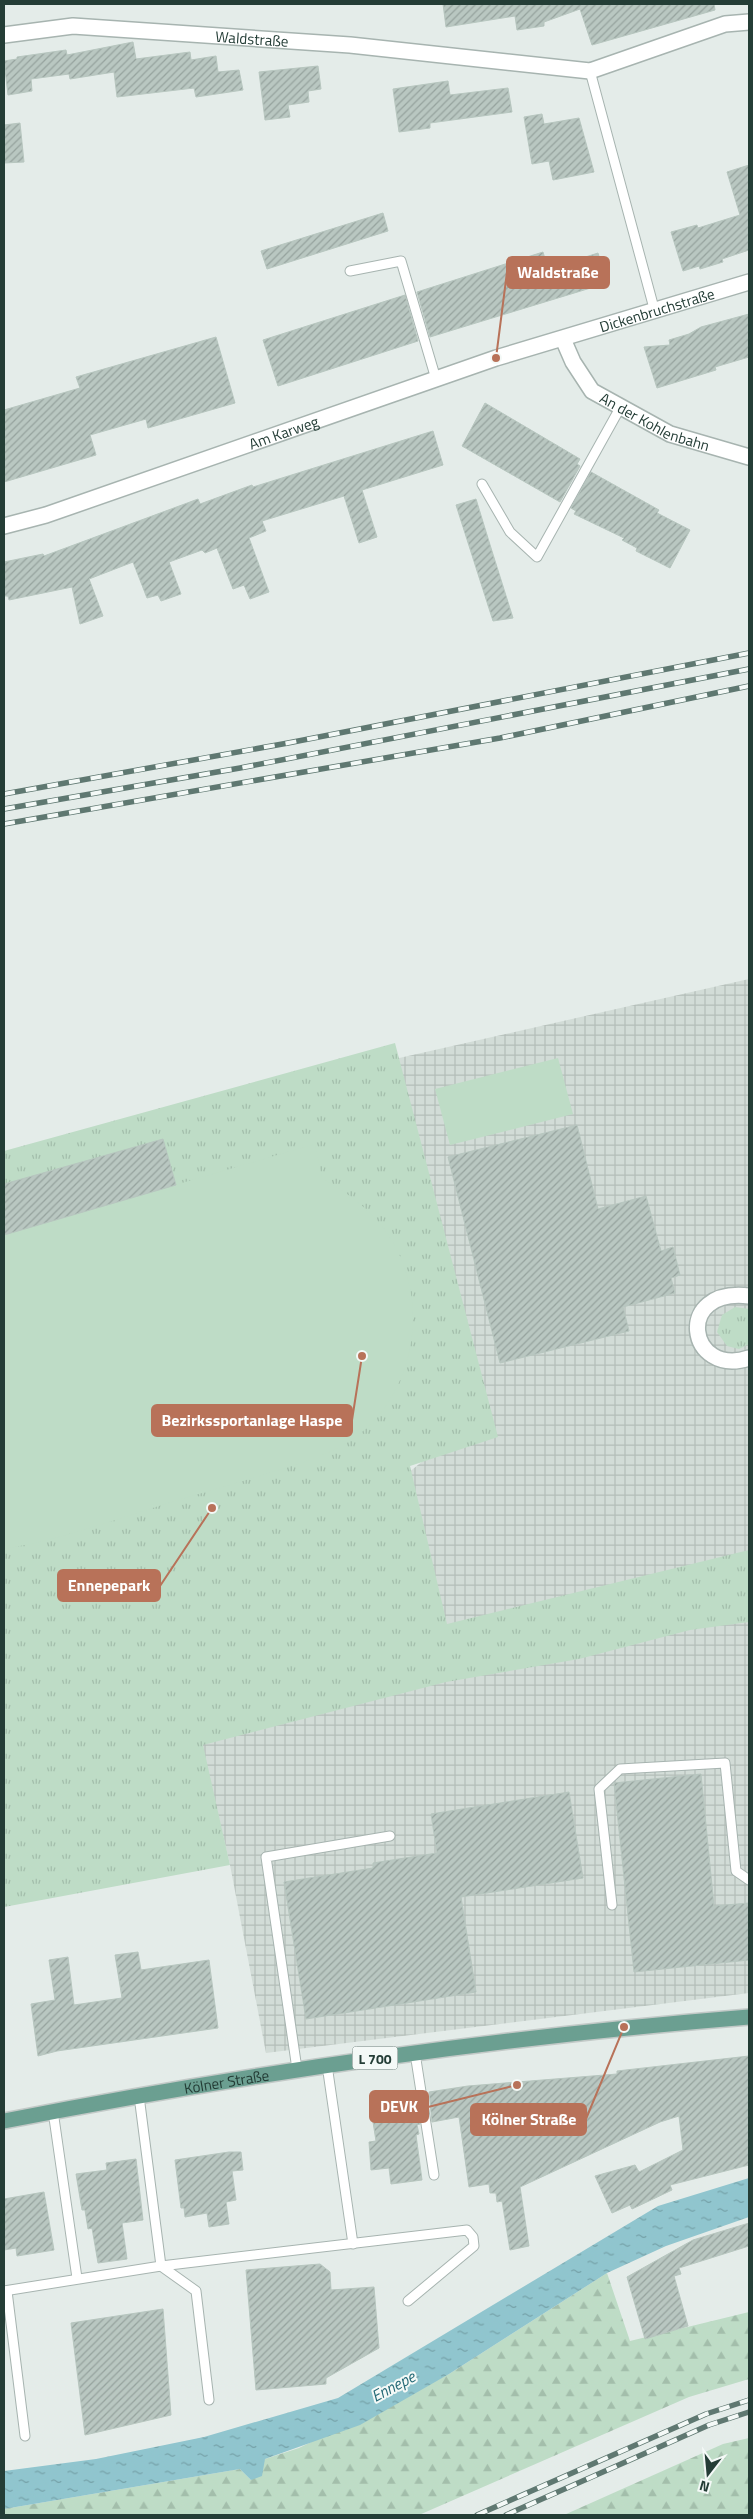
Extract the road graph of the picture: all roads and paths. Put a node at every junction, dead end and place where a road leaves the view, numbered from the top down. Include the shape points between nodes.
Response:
1 (749, 22) edge
2 (4, 36) edge
3 (590, 71) junction
4 (350, 271) dead end
5 (749, 282) edge
6 (654, 312) junction
7 (563, 339) junction
8 (436, 379) junction
9 (620, 408) junction
10 (749, 457) edge
11 (482, 484) dead end
12 (4, 526) edge
13 (749, 1296) edge
14 (749, 1358) edge
15 (390, 1836) dead end
16 (749, 1880) edge
17 (612, 1905) dead end
18 (749, 2017) edge
19 (415, 2053) junction
20 (328, 2065) junction
21 (297, 2069) junction
22 (139, 2096) junction
23 (53, 2111) junction
24 (4, 2120) edge
25 (434, 2175) dead end
26 (354, 2244) junction
27 (161, 2266) junction
28 (77, 2278) junction
29 (5, 2291) edge
30 (408, 2301) dead end
31 (209, 2400) dead end
32 (25, 2436) dead end

1 - 3 street, Waldstraße via 725,24
2 - 3 street, Waldstraße via 72,26 350,45
3 - 6 lane
4 - 8 lane via 402,261
5 - 6 street, Dickenbruchstraße
6 - 7 street, Dickenbruchstraße
7 - 8 street, Am Karweg
7 - 9 street, An der Kohlenbahn via 592,391
8 - 12 street, Am Karweg via 46,515
9 - 10 street, An der Kohlenbahn via 670,434
9 - 11 lane via 537,557 510,532
13 - 14 street via 722,1296 711,1302 697,1324 702,1345 711,1354 722,1361 736,1363
15 - 21 lane via 266,1856
16 - 17 lane via 736,1871 725,1763 620,1769 599,1789
18 - 19 main road, Kölner Straße / L 700 via 624,2027
19 - 20 main road, Kölner Straße / L 700
19 - 25 lane
20 - 21 main road, Kölner Straße / L 700
20 - 26 lane
21 - 22 main road, Kölner Straße / L 700
22 - 23 main road, Kölner Straße / L 700
22 - 27 lane
23 - 24 main road, Kölner Straße / L 700
23 - 28 lane
26 - 27 lane
26 - 30 lane via 467,2230 473,2237 474,2246
27 - 28 lane
27 - 31 lane via 196,2291
28 - 29 lane
29 - 32 lane

